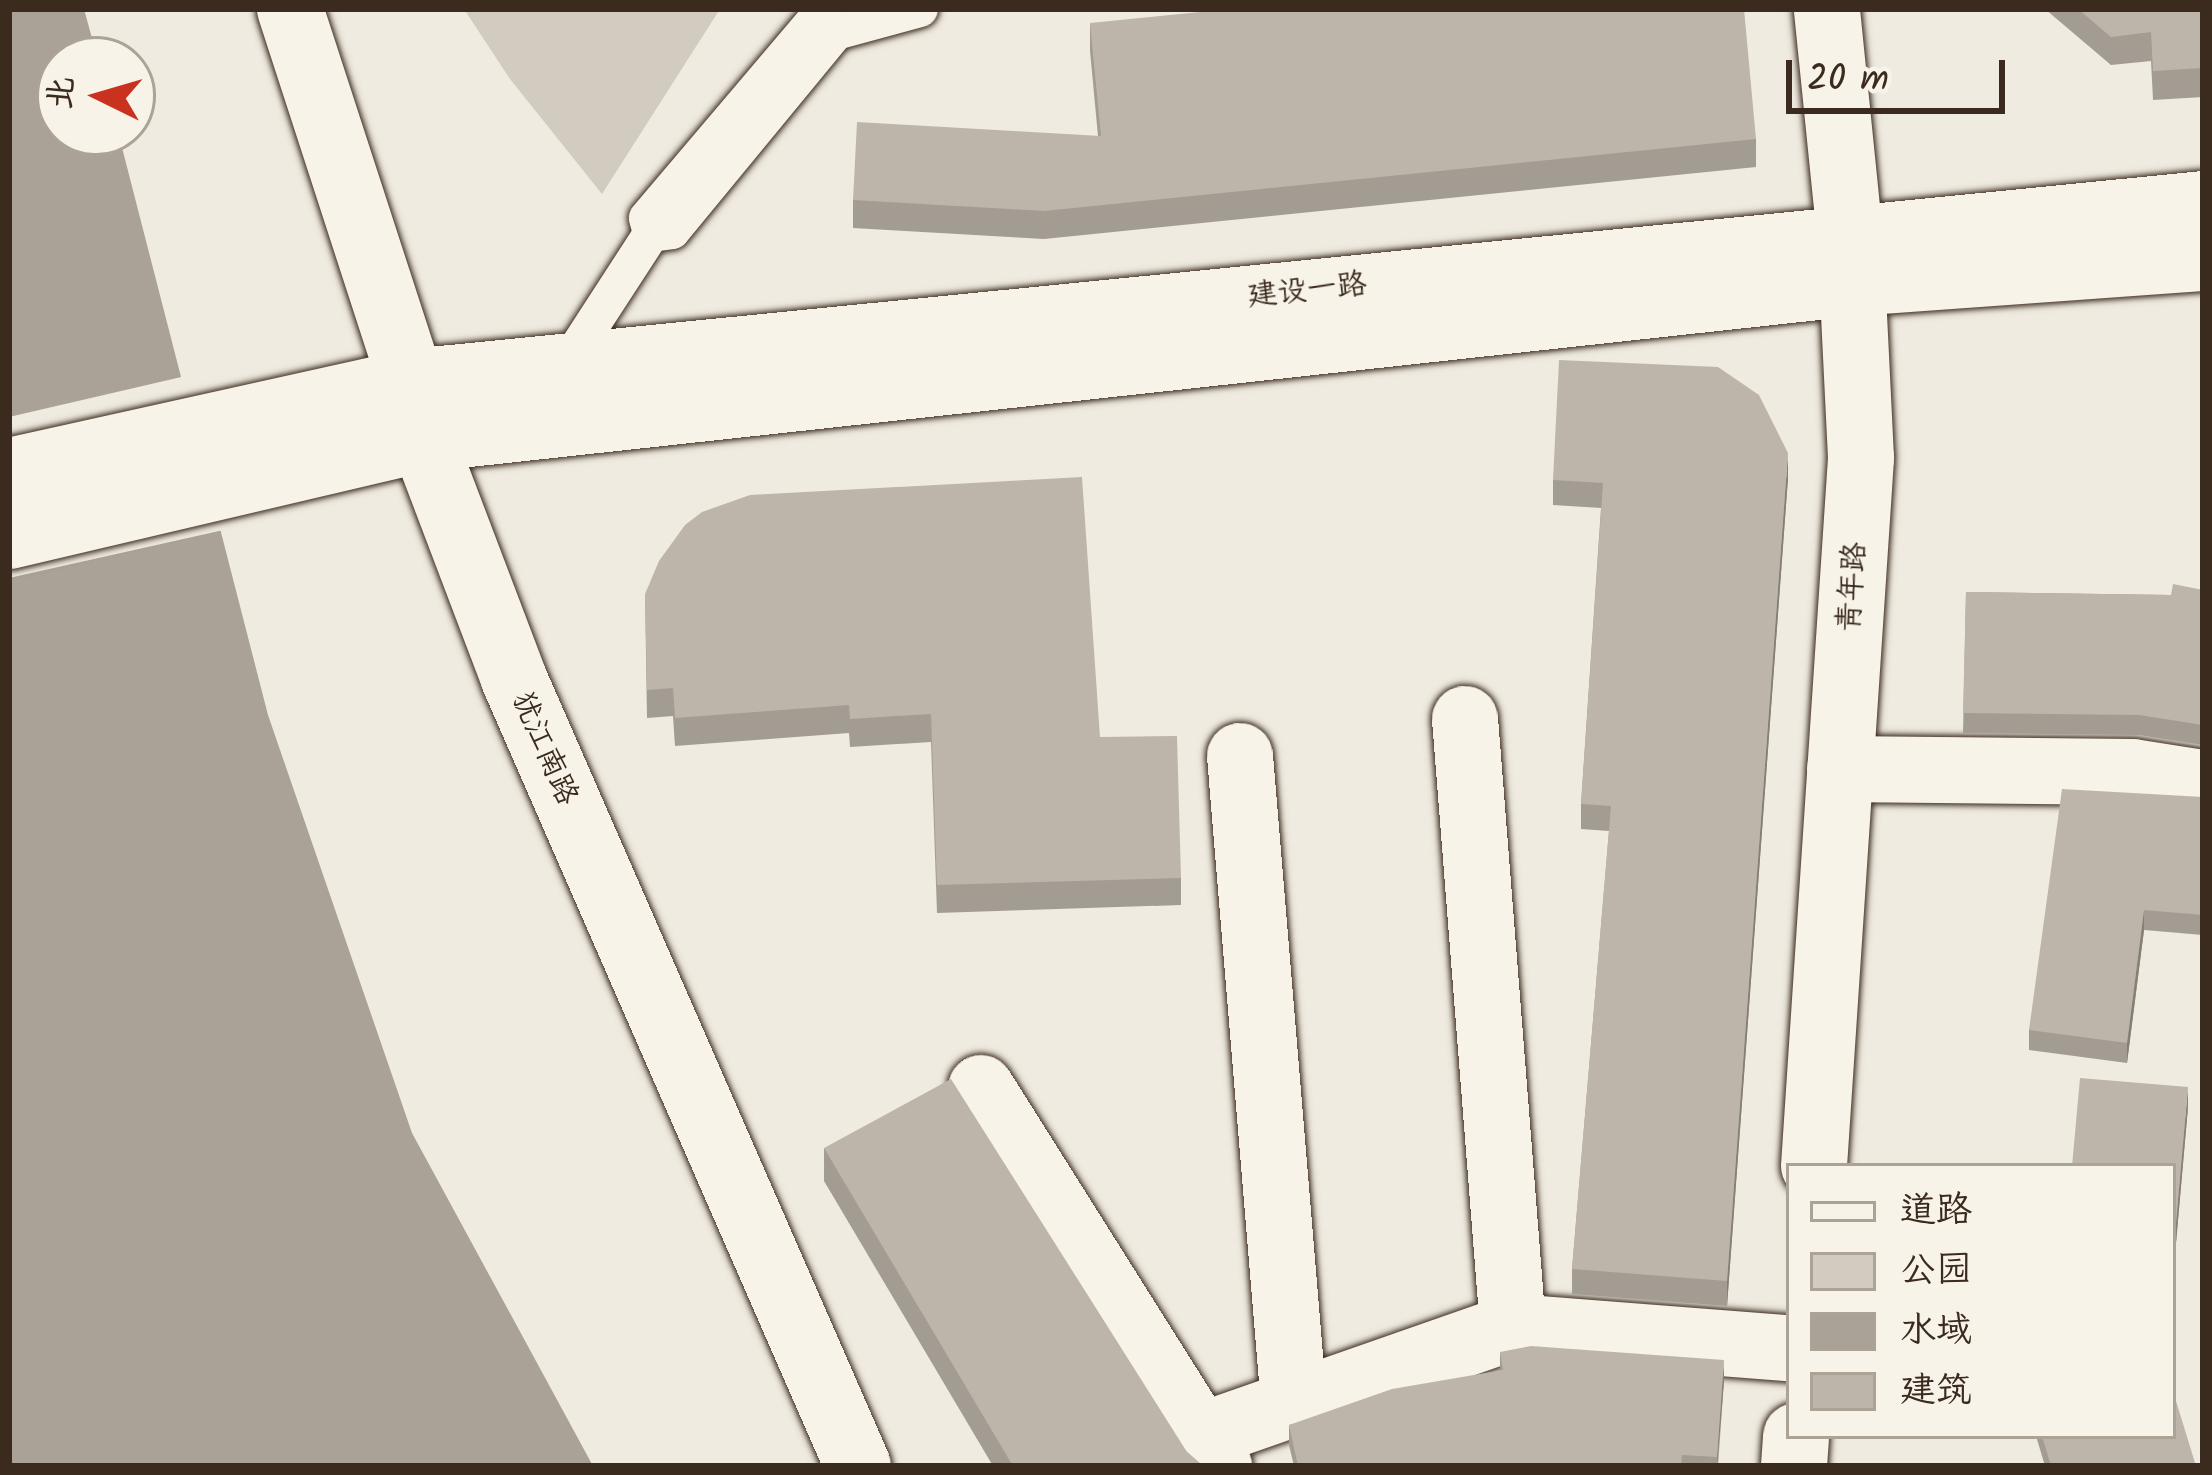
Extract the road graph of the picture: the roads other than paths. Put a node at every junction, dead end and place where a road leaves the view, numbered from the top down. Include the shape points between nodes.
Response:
1 (290, 9) edge
2 (824, 9) edge
3 (920, 9) edge
4 (1827, 9) edge
5 (2203, 204) edge
6 (651, 234) junction
7 (2203, 258) edge
8 (1852, 260) junction
9 (566, 365) junction
10 (392, 416) junction
11 (9, 471) edge
12 (9, 536) edge
13 (1465, 719) dead end
14 (1240, 756) dead end
15 (1840, 769) junction
16 (2203, 784) edge
17 (981, 1088) dead end
18 (1814, 1163) edge
19 (1513, 1327) junction
20 (1786, 1348) edge
21 (1294, 1404) junction
22 (1210, 1451) edge
23 (858, 1466) edge

1 - 10 street, 犹江南路
2 - 6 lane via 647,218
3 - 6 lane via 836,32 672,231
4 - 8 street, 青年路
5 - 8 street, 建设一路
6 - 9 lane
7 - 8 street
8 - 9 street, 建设一路
8 - 10 street
8 - 15 street, 青年路 via 1862,458
9 - 10 street, 建设一路
10 - 11 street
10 - 12 street
10 - 23 street, 犹江南路
13 - 19 street
14 - 21 street
15 - 16 street via 2133,772
15 - 18 street, 青年路
17 - 22 street
19 - 20 street
19 - 21 street
21 - 22 street

